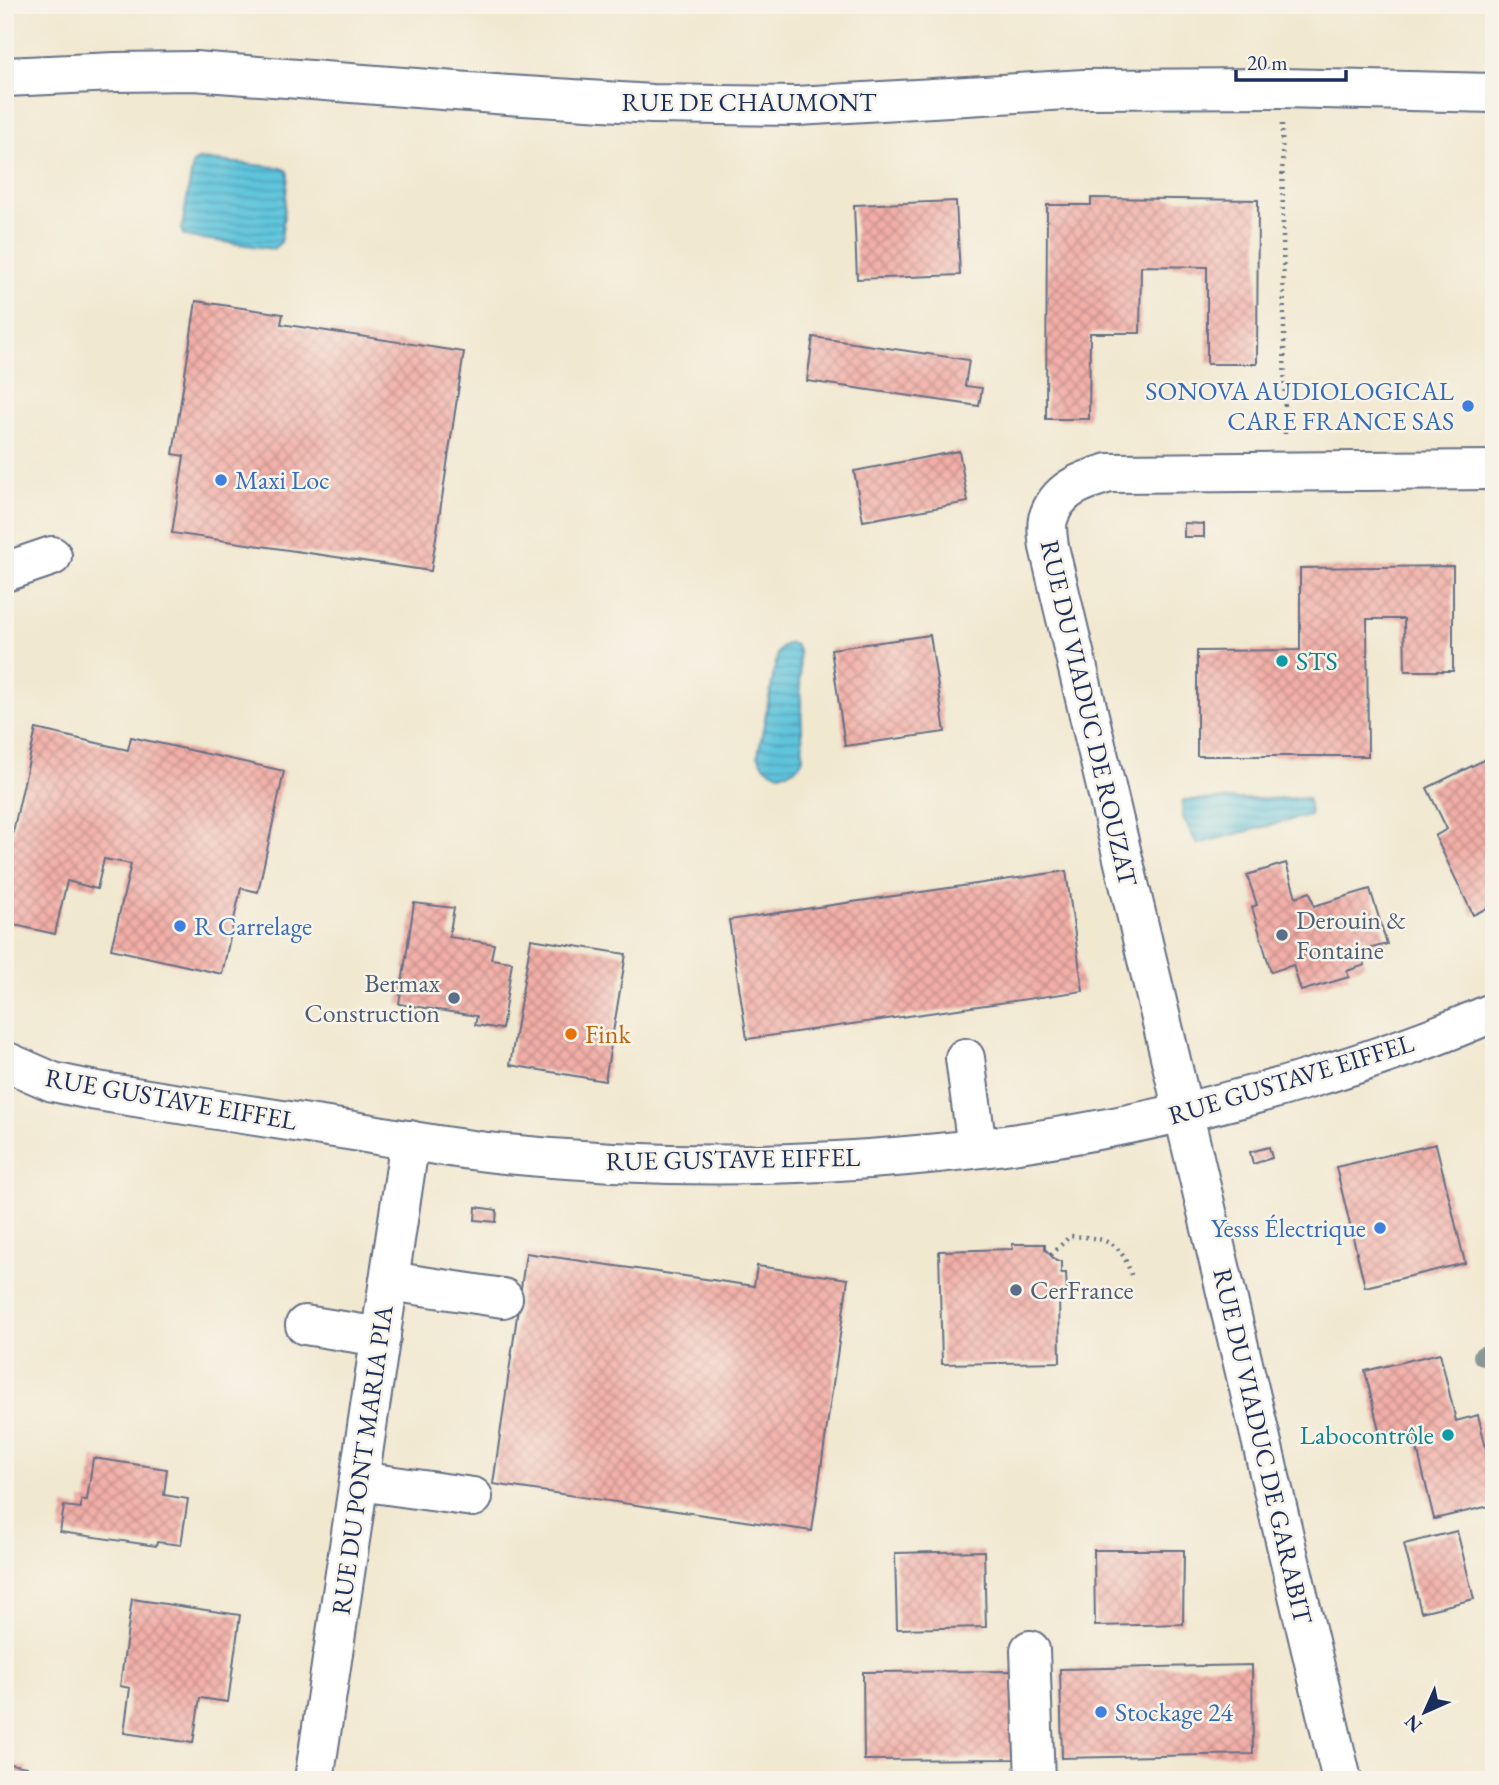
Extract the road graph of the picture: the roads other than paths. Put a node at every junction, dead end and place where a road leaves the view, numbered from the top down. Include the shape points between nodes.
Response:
1 (5, 77) edge
2 (1494, 93) edge
3 (1494, 470) edge
4 (52, 556) dead end
5 (5, 572) edge
6 (1494, 1012) edge
7 (965, 1058) dead end
8 (5, 1061) edge
9 (1182, 1114) junction
10 (410, 1140) junction
11 (977, 1148) junction
12 (389, 1281) junction
13 (503, 1298) dead end
14 (305, 1325) dead end
15 (380, 1336) junction
16 (359, 1481) junction
17 (472, 1497) dead end
18 (1030, 1650) dead end
19 (314, 1780) edge
20 (1035, 1780) edge
21 (1342, 1780) edge

1 - 2 street, RUE DE CHAUMONT via 194,72 508,96 797,106 1084,89
3 - 9 street, RUE DU VIADUC DE ROUZAT via 1109,473 1080,482 1058,498 1048,521 1049,547
4 - 5 street
6 - 9 street, RUE GUSTAVE EIFFEL via 1368,1061
7 - 11 street
8 - 10 street, RUE GUSTAVE EIFFEL via 53,1082 91,1090
9 - 11 street, RUE GUSTAVE EIFFEL
9 - 21 street, RUE DU VIADUC DE GARABIT
10 - 11 street, RUE GUSTAVE EIFFEL via 493,1153 670,1163 774,1164
10 - 12 street, RUE DU PONT MARIA PIA
12 - 13 street
12 - 15 street, RUE DU PONT MARIA PIA
14 - 15 street
15 - 16 street, RUE DU PONT MARIA PIA
16 - 17 street
16 - 19 street, RUE DU PONT MARIA PIA
18 - 20 street

